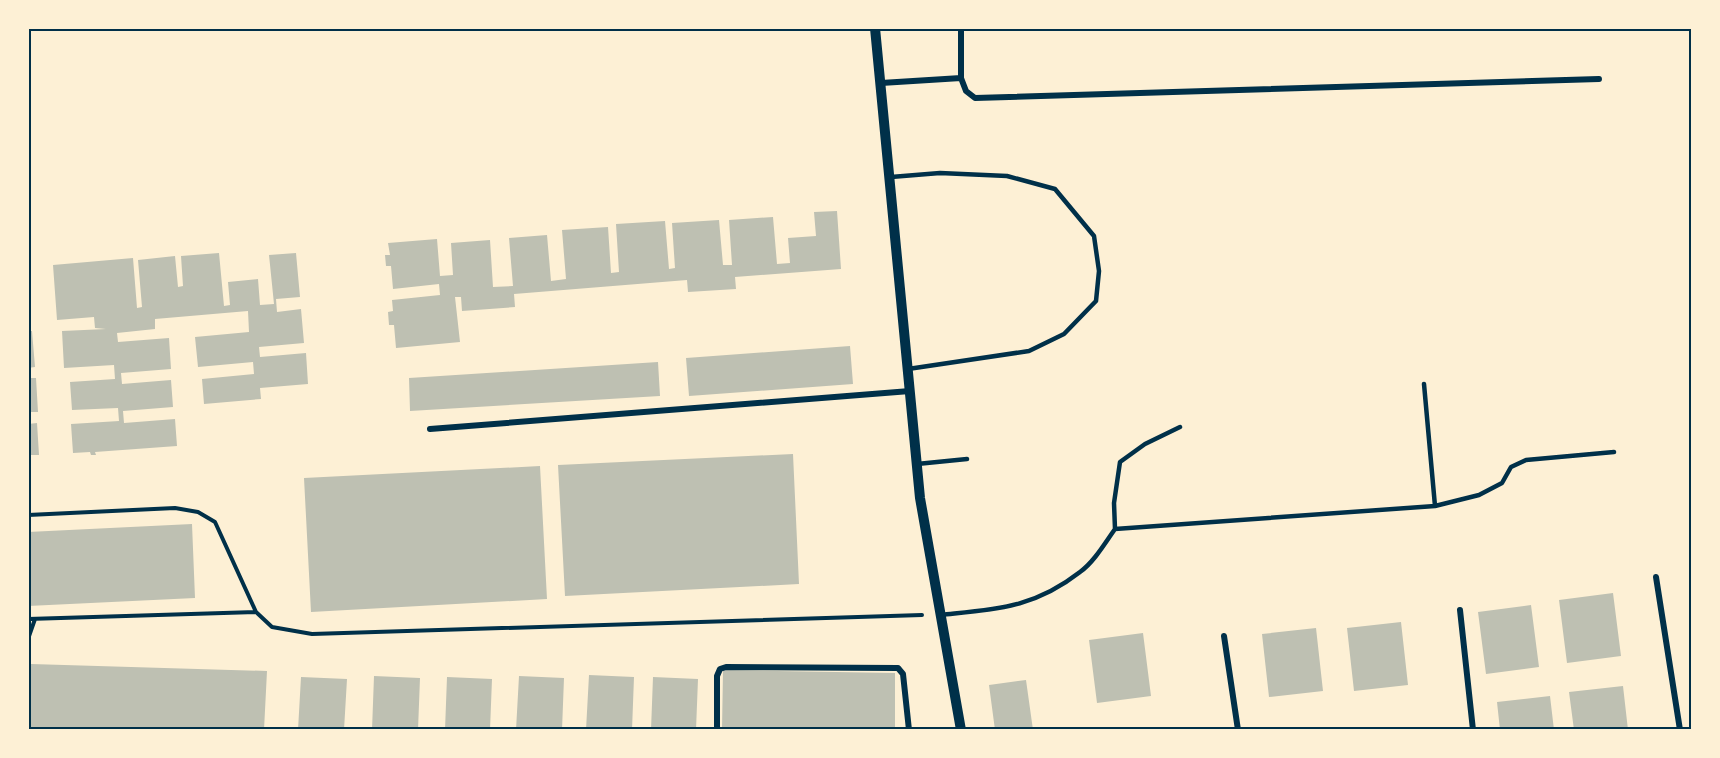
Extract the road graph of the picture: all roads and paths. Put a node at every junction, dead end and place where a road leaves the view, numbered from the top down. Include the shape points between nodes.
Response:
1 (875, 28) edge
2 (961, 28) edge
3 (961, 78) junction
4 (1599, 79) dead end
5 (881, 83) junction
6 (891, 177) junction
7 (908, 369) junction
8 (1425, 384) dead end
9 (910, 391) junction
10 (1180, 426) dead end
11 (430, 429) dead end
12 (1614, 452) dead end
13 (967, 459) dead end
14 (917, 464) junction
15 (1435, 506) junction
16 (28, 515) edge
17 (1115, 529) junction
18 (1656, 578) dead end
19 (1460, 610) dead end
20 (256, 612) junction
21 (941, 615) junction
22 (35, 618) junction
23 (28, 619) edge
24 (1224, 636) dead end
25 (28, 639) edge
26 (717, 729) edge
27 (909, 729) edge
28 (961, 729) edge
29 (1238, 729) edge
30 (1473, 729) edge
31 (1680, 729) edge

1 - 5 street
2 - 3 street
3 - 4 street via 966,91 975,98
3 - 5 street
5 - 6 street
6 - 7 street
6 - 7 lane via 1007,176 1055,189 1094,236 1099,271 1096,301 1064,334 1029,351
7 - 9 street
8 - 15 lane
9 - 11 street
9 - 14 street
10 - 17 lane via 1120,462
12 - 15 lane via 1526,460 1510,466 1502,483 1479,495
13 - 14 lane
14 - 21 street
15 - 17 lane
16 - 20 path via 175,508 198,512 215,522
17 - 21 lane via 1082,571 1035,600 1009,608
18 - 31 street
19 - 30 street
20 - 21 path via 272,627 312,634
20 - 22 path
21 - 28 street
22 - 23 path
22 - 25 path
24 - 29 street
26 - 27 street via 717,676 726,667 897,668 903,674

